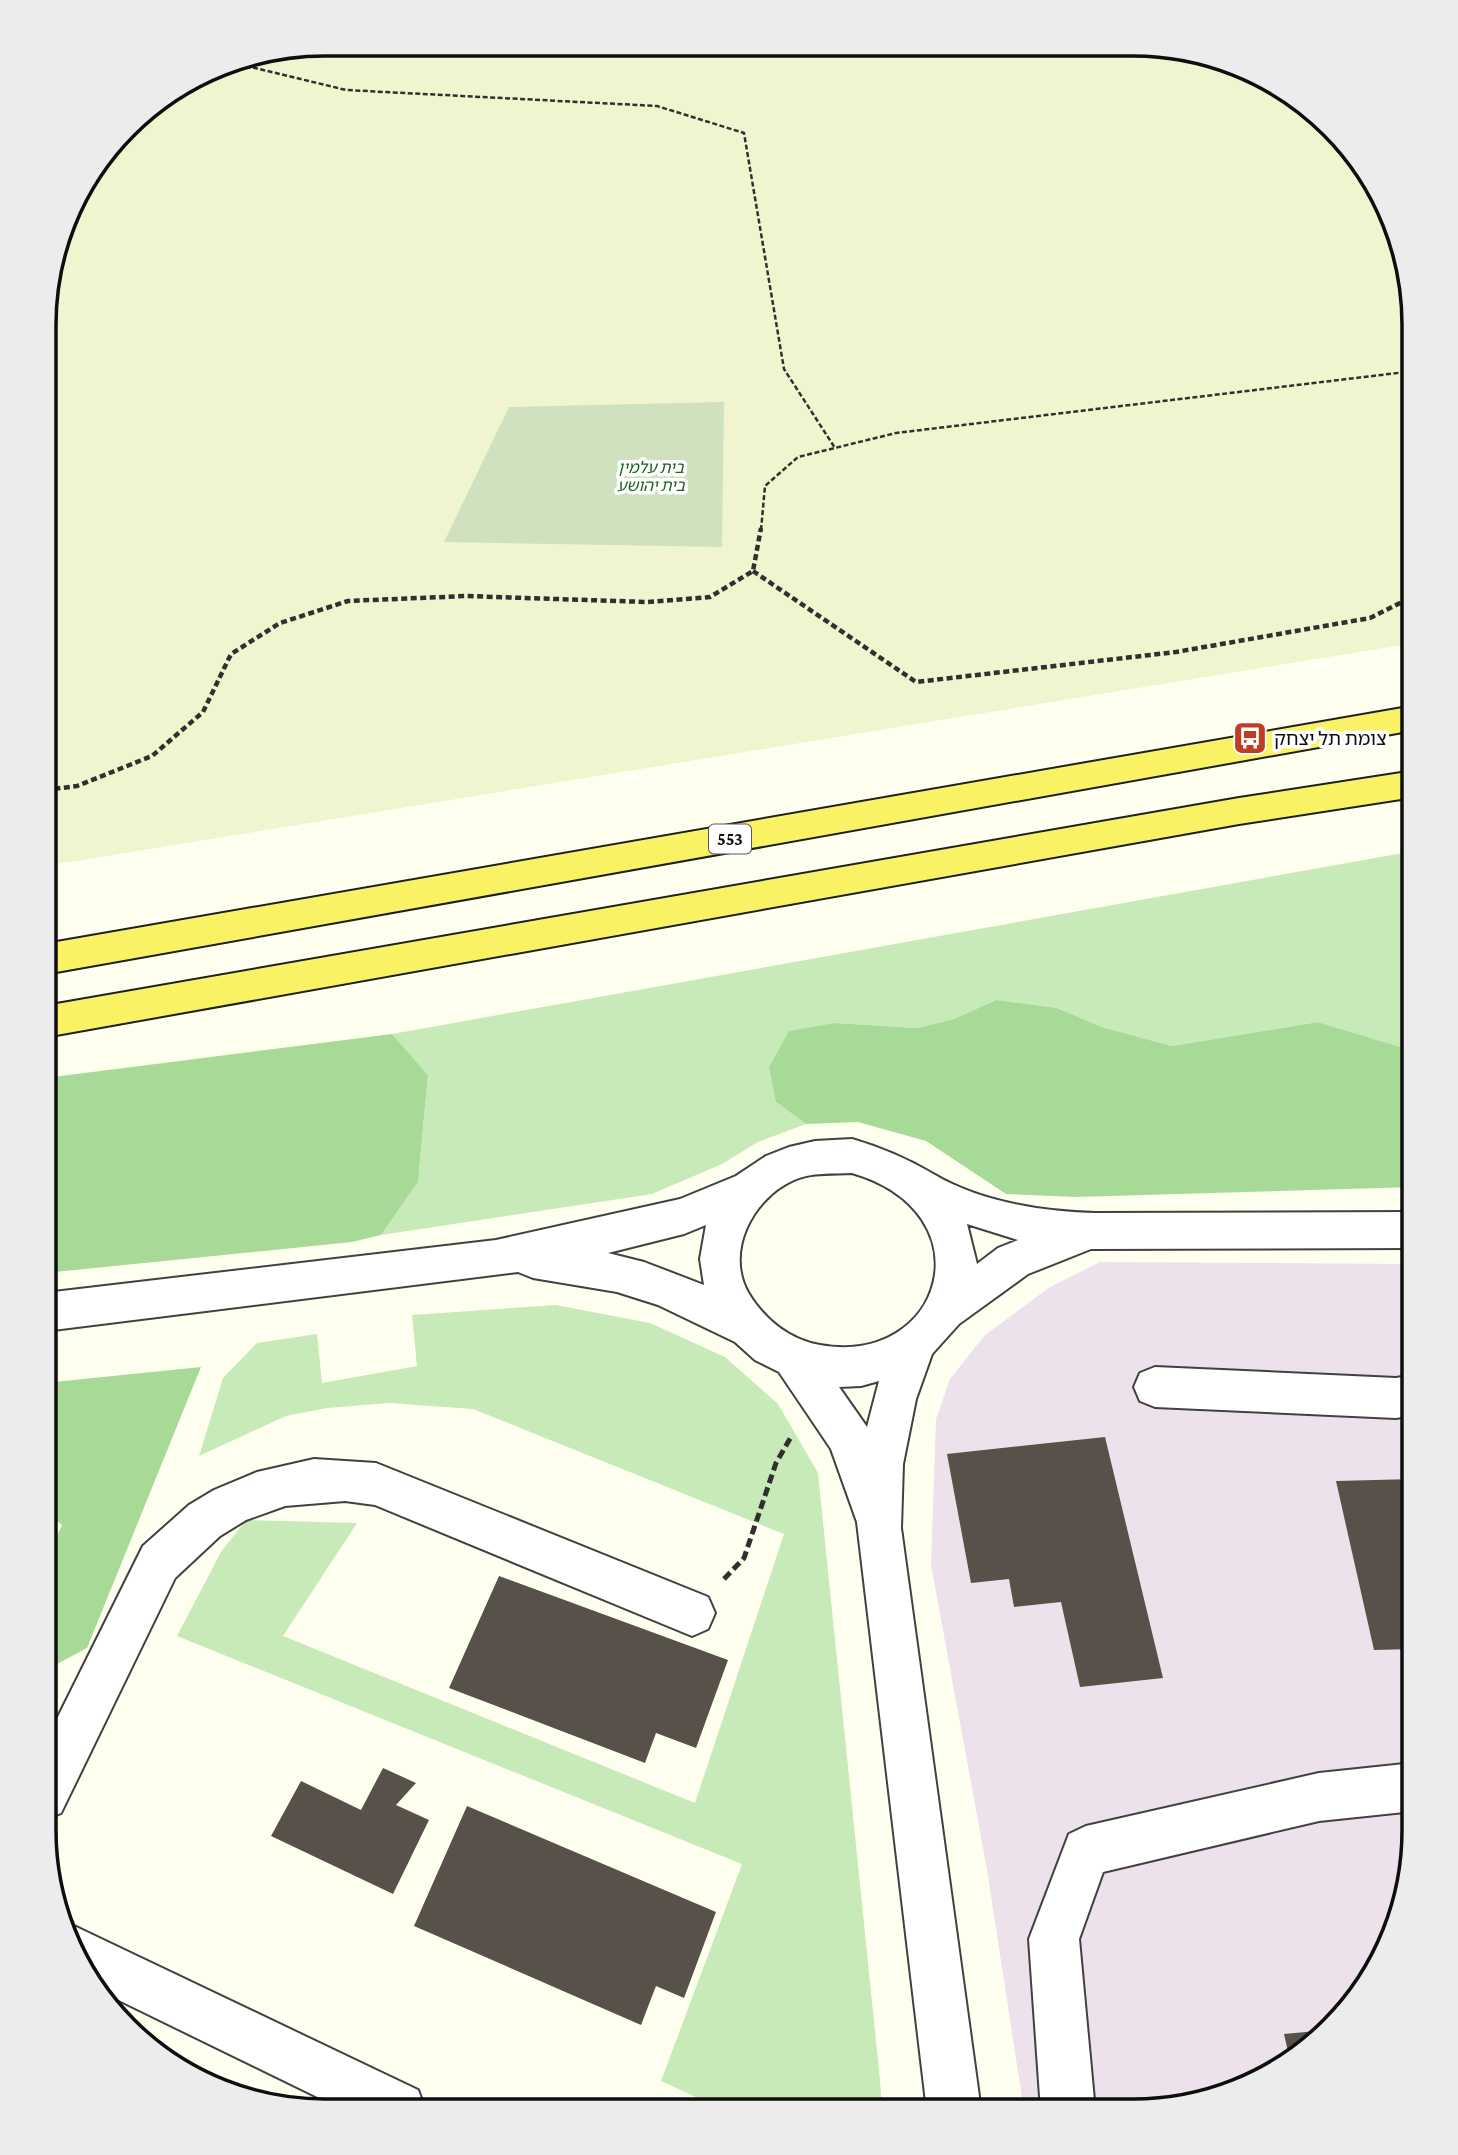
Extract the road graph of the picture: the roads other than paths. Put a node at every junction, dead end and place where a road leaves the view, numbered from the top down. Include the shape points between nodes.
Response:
1 (1402, 720) edge
2 (1402, 786) edge
3 (56, 957) edge
4 (56, 1020) edge
5 (921, 1187) junction
6 (749, 1189) junction
7 (1402, 1230) edge
8 (1084, 1233) junction
9 (496, 1258) junction
10 (947, 1309) junction
11 (56, 1311) edge
12 (750, 1328) junction
13 (915, 1344) junction
14 (794, 1359) junction
15 (1155, 1387) dead end
16 (1402, 1397) edge
17 (879, 1528) junction
18 (692, 1613) road end
19 (56, 1772) edge
20 (1402, 1788) edge
21 (89, 1958) edge
22 (377, 2099) edge
23 (952, 2099) edge
24 (1067, 2099) edge

1 - 3 main road, 553
2 - 4 main road
5 - 6 street via 889,1167 852,1156 814,1157 779,1168
5 - 8 street via 985,1214
5 - 10 street via 944,1215 956,1248 956,1279
6 - 9 street via 684,1216
6 - 12 street via 728,1217 719,1251 722,1284 737,1315
7 - 8 street via 1136,1229
8 - 10 street via 1013,1261
9 - 11 street
9 - 12 street via 563,1262 648,1280 698,1299
10 - 13 street
12 - 14 street via 762,1341
13 - 14 street via 900,1355 867,1366 831,1368
13 - 17 street via 894,1399 884,1451
14 - 17 street via 850,1439
15 - 16 street
17 - 23 street
18 - 19 street via 376,1485 347,1479 308,1481 258,1492 215,1512 182,1536 159,1562
20 - 24 street via 1319,1797 1086,1851 1054,1939
21 - 22 street

